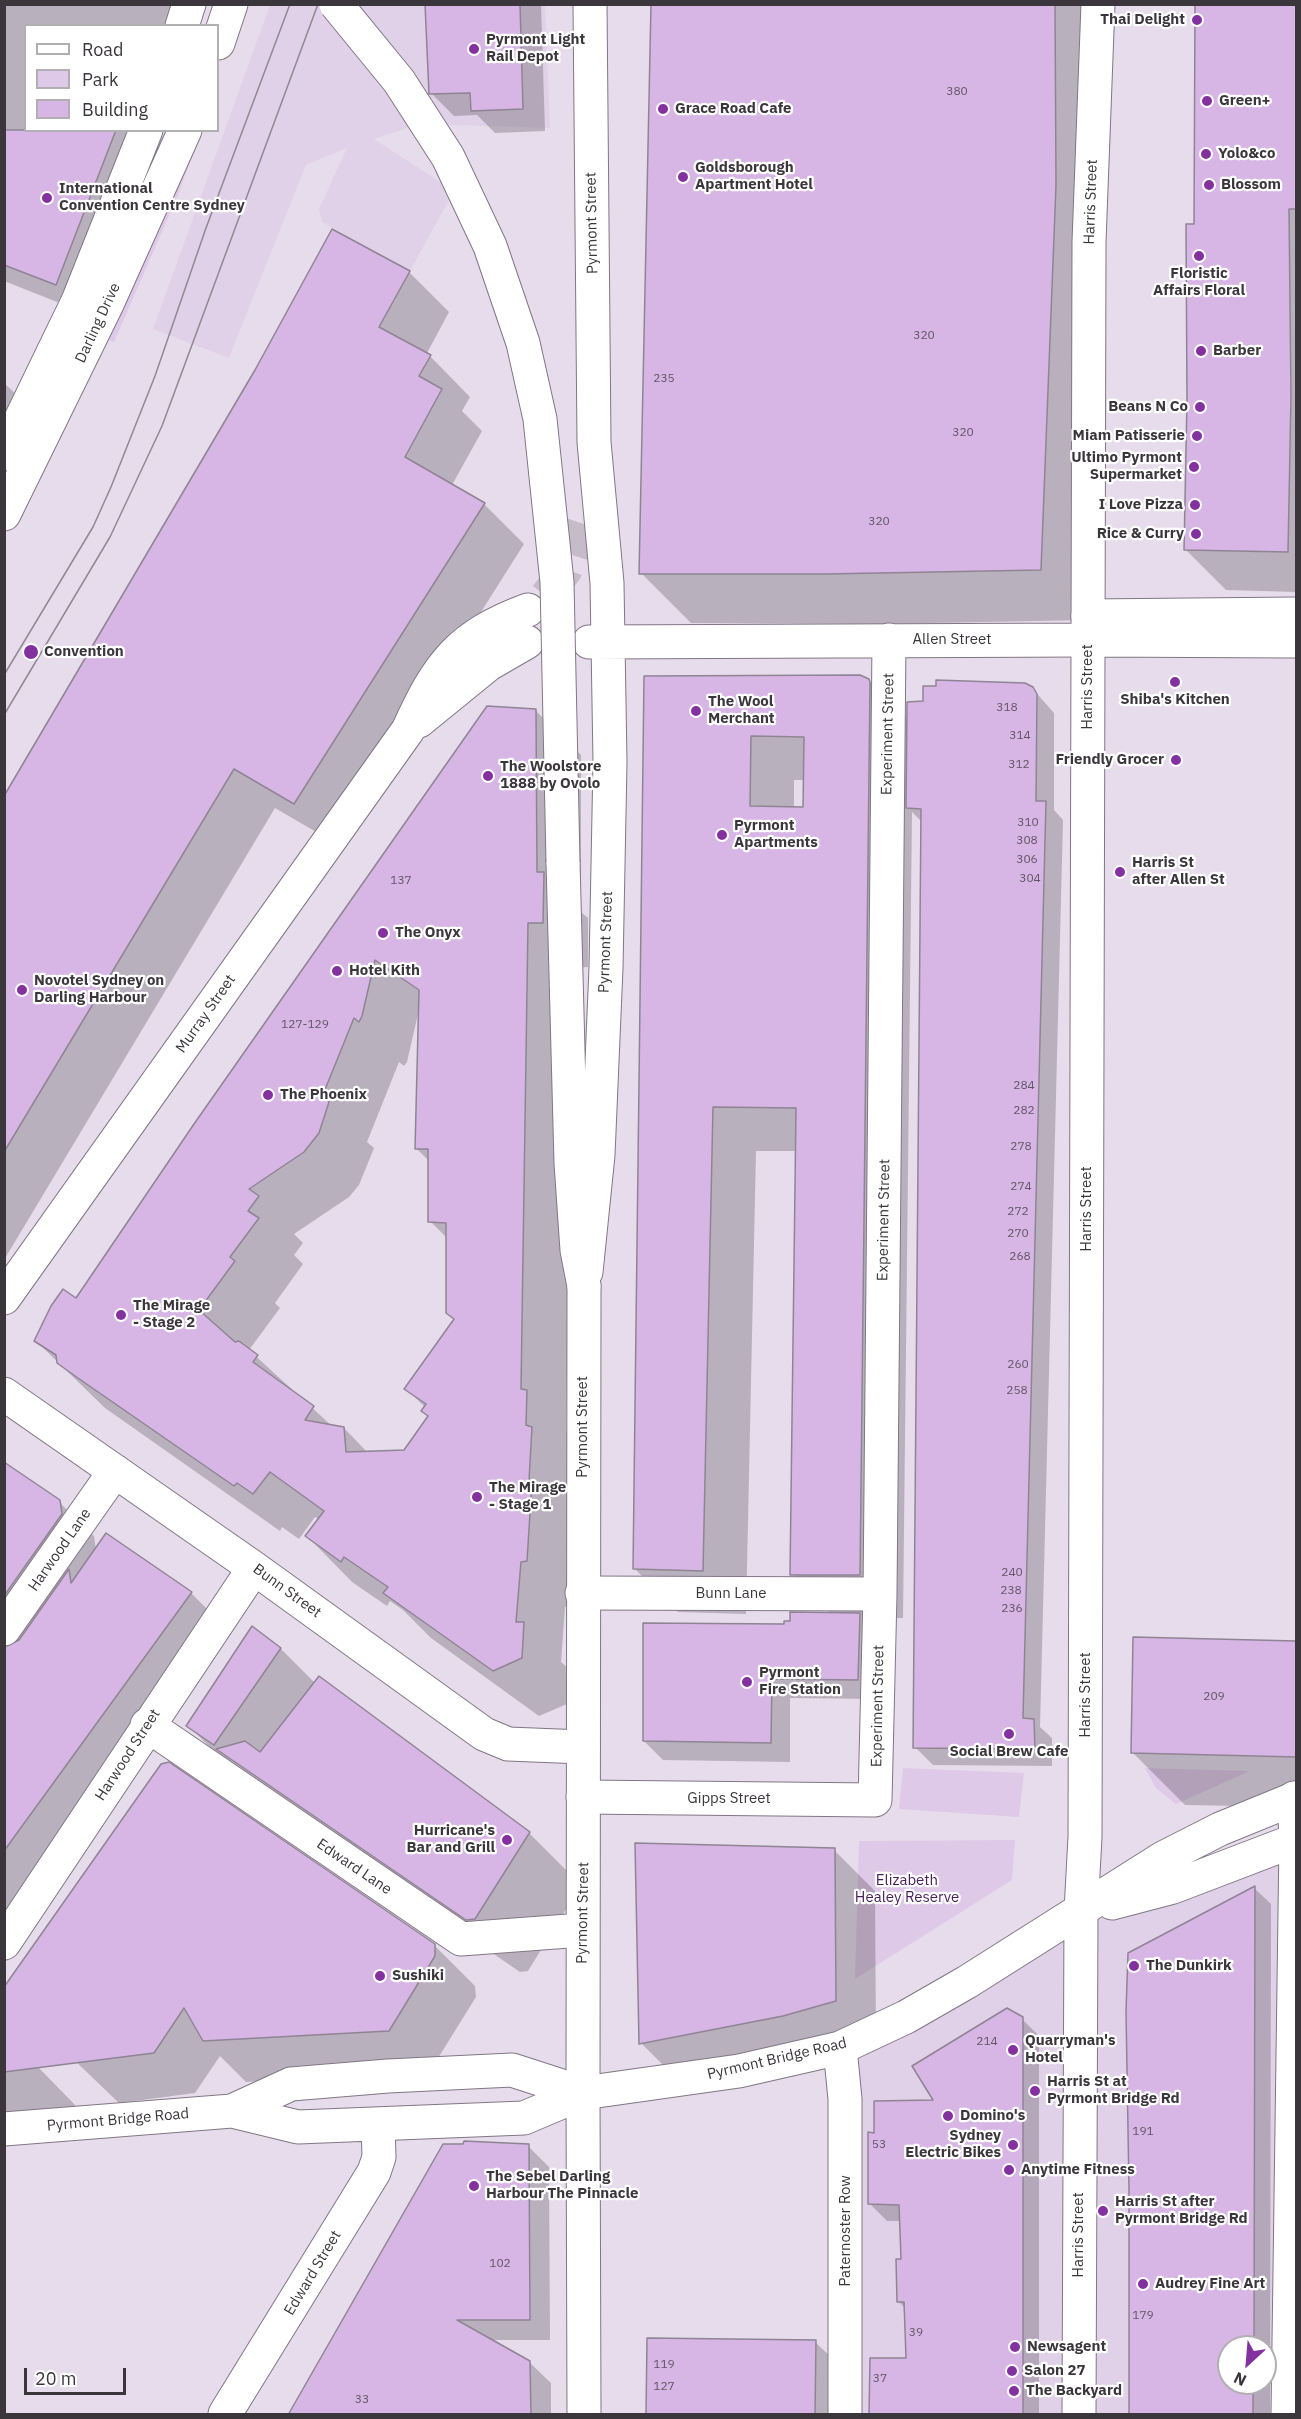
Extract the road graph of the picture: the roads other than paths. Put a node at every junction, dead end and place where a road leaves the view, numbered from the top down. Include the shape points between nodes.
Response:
1 (189, 4) edge
2 (231, 4) edge
3 (336, 4) edge
4 (590, 4) edge
5 (1098, 4) edge
6 (183, 24) edge
7 (219, 40) edge
8 (145, 132) edge
9 (184, 132) edge
10 (594, 442) junction
11 (4, 454) edge
12 (4, 514) edge
13 (584, 516) tunnel mouth
14 (528, 610) tunnel mouth
15 (1296, 614) edge
16 (1088, 628) junction
17 (480, 632) junction
18 (889, 640) junction
19 (1296, 641) edge
20 (527, 642) dead end
21 (599, 643) junction
22 (489, 664) junction
23 (408, 730) junction
24 (584, 1286) junction
25 (4, 1298) edge
26 (4, 1394) edge
27 (115, 1471) junction
28 (254, 1568) junction
29 (582, 1593) junction
30 (880, 1594) junction
31 (4, 1629) edge
32 (147, 1725) junction
33 (583, 1747) junction
34 (583, 1797) junction
35 (1295, 1798) edge
36 (875, 1800) joint
37 (1296, 1840) edge
38 (1082, 1911) junction
39 (582, 1930) junction
40 (4, 1943) edge
41 (840, 2048) junction
42 (583, 2093) junction
43 (232, 2111) junction
44 (378, 2124) junction
45 (4, 2129) edge
46 (225, 2415) edge
47 (584, 2415) edge
48 (845, 2415) edge
49 (1079, 2415) edge
50 (1288, 2415) edge

1 - 6 main road
2 - 7 main road
3 - 24 main road, bridge via 399,81 448,157 490,246 523,343 540,419 558,592 571,1163
4 - 10 main road, Pyrmont Street
5 - 16 main road, Harris Street via 1089,242
8 - 11 main road, Darling Drive via 78,301
9 - 12 main road, Darling Drive via 107,304
10 - 13 main road, Pyrmont Street
10 - 21 main road, Pyrmont Street via 604,531
14 - 17 main road, Murray Street
15 - 16 main road, Allen Street
16 - 18 main road, Allen Street
16 - 19 main road, Allen Street
16 - 38 main road, Harris Street
17 - 22 main road
17 - 23 main road, Murray Street via 449,657
18 - 21 main road, Allen Street
18 - 30 main road, Experiment Street
20 - 22 main road, Murray Street
21 - 24 main road, Pyrmont Street via 610,762 605,980 598,1155
22 - 23 main road, Murray Street
23 - 25 main road, Murray Street
24 - 29 main road, Pyrmont Street
26 - 27 main road, Bunn Street
27 - 28 main road, Bunn Street
27 - 31 main road, Harwood Lane
28 - 32 main road, Harwood Street
28 - 33 main road, Bunn Street via 484,1734 508,1744
29 - 30 main road, Bunn Lane
29 - 33 main road, Pyrmont Street
30 - 36 main road, Experiment Street
32 - 39 main road, Edward Lane via 461,1939
32 - 40 main road, Harwood Street
33 - 34 main road, Pyrmont Street
34 - 36 main road, Gipps Street
34 - 39 main road, Pyrmont Street
35 - 37 main road
35 - 38 main road, Pyrmont Bridge Road via 1163,1858
37 - 38 main road, Pyrmont Bridge Road via 1173,1887
37 - 50 main road
38 - 41 main road, Pyrmont Bridge Road via 906,2017
38 - 49 main road, Harris Street
39 - 42 main road, Pyrmont Street
41 - 42 main road, Pyrmont Bridge Road via 739,2071
41 - 48 main road, Paternoster Row via 844,2099
42 - 43 main road, Pyrmont Bridge Road via 512,2070 388,2076 291,2084
42 - 44 main road, Pyrmont Bridge Road via 524,2118
42 - 47 main road, Pyrmont Street
43 - 44 main road, Pyrmont Bridge Road via 298,2127
43 - 45 main road, Pyrmont Bridge Road
44 - 46 main road, Edward Street via 379,2157 374,2172

